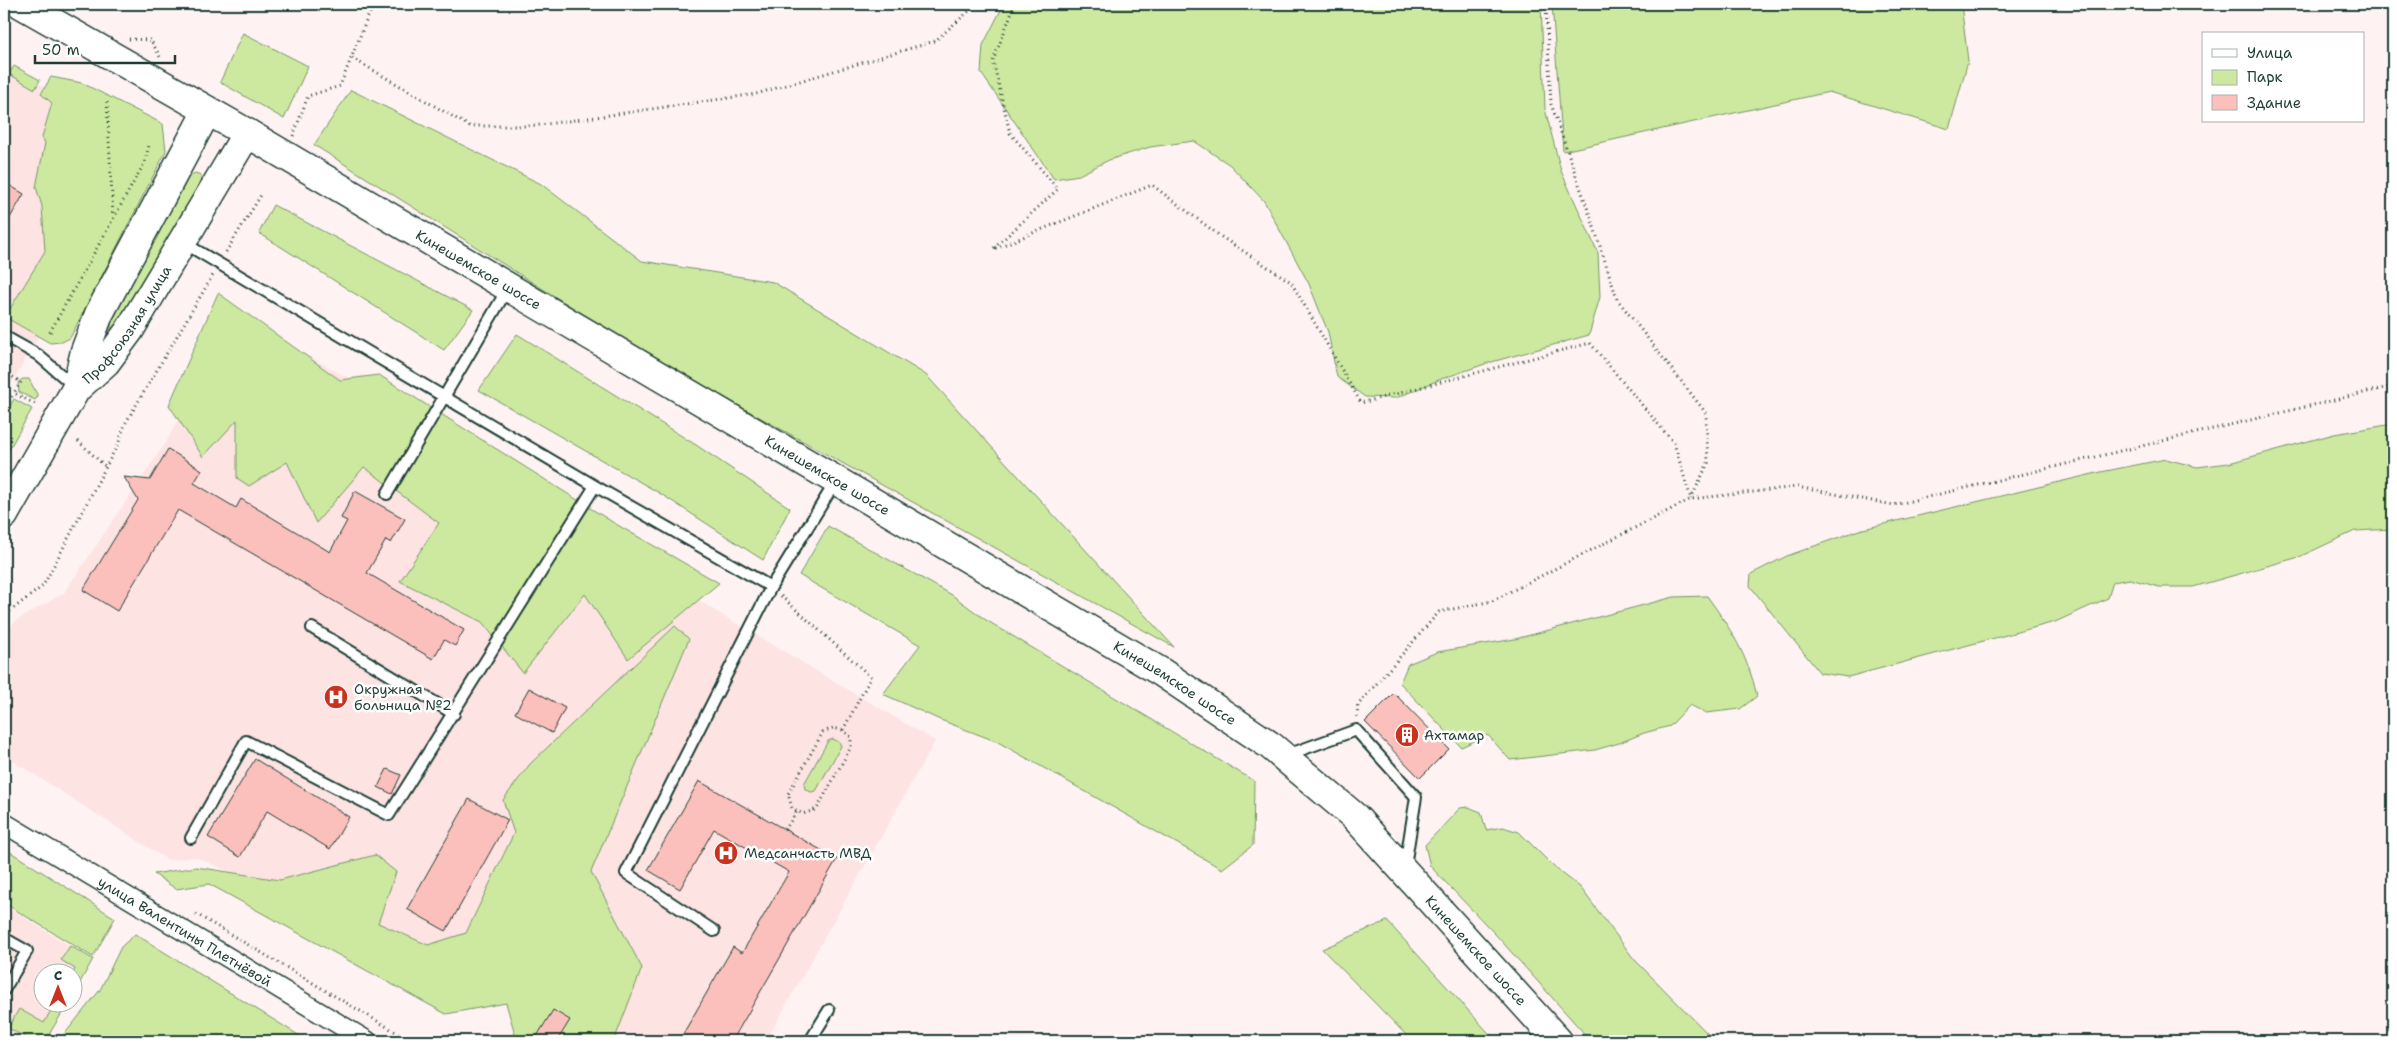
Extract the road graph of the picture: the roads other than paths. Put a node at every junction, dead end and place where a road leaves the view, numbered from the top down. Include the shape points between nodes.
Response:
1 (22, 4) edge
2 (207, 111) junction
3 (247, 133) junction
4 (183, 242) junction
5 (508, 287) junction
6 (4, 336) edge
7 (76, 389) junction
8 (444, 396) junction
9 (836, 480) junction
10 (596, 486) junction
11 (386, 494) dead end
12 (4, 516) edge
13 (771, 587) junction
14 (312, 628) dead end
15 (454, 714) junction
16 (1283, 756) junction
17 (4, 823) edge
18 (191, 838) dead end
19 (1405, 870) junction
20 (714, 930) dead end
21 (4, 938) edge
22 (4, 990) edge
23 (829, 1010) dead end
24 (367, 1041) edge
25 (810, 1041) edge
26 (1558, 1041) edge

1 - 2 main road, Кинешемское шоссе
2 - 3 main road, Кинешемское шоссе
2 - 7 main road via 99,314 85,351
3 - 4 main road, Профсоюзная улица
3 - 5 main road, Кинешемское шоссе
4 - 7 main road, Профсоюзная улица via 129,331 106,362
4 - 8 lane
5 - 8 lane
5 - 9 main road, Кинешемское шоссе
6 - 7 lane via 38,355
7 - 12 main road, Профсоюзная улица
8 - 10 lane
8 - 11 lane
9 - 13 lane
9 - 16 main road, Кинешемское шоссе via 1161,672
10 - 13 lane
10 - 15 lane
13 - 20 lane via 626,873
14 - 15 lane
15 - 18 lane via 389,816 246,741
16 - 19 main road, Кинешемское шоссе via 1355,817
16 - 19 lane via 1356,730 1416,797
17 - 24 street, улица Валентины Плетнёвой
19 - 26 main road, Кинешемское шоссе
21 - 22 lane via 27,951
23 - 25 lane

